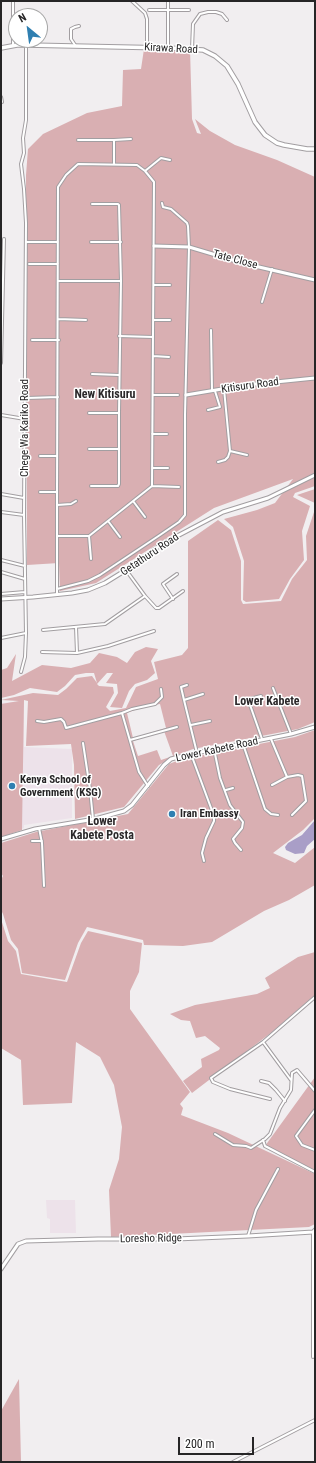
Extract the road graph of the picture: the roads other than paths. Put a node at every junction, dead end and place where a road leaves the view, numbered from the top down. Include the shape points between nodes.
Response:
1 (132, 1) edge
2 (168, 1) edge
3 (168, 9) junction
4 (150, 10) dead end
5 (188, 10) dead end
6 (227, 20) dead end
7 (79, 26) dead end
8 (48, 45) edge
9 (76, 46) junction
10 (147, 47) junction
11 (26, 48) edge
12 (168, 48) junction
13 (192, 48) junction
14 (1, 97) edge
15 (2, 102) edge
16 (131, 139) dead end
17 (78, 140) dead end
18 (114, 140) junction
19 (315, 149) edge
20 (170, 160) dead end
21 (114, 164) junction
22 (145, 171) junction
23 (162, 203) dead end
24 (92, 204) dead end
25 (4, 239) dead end
26 (27, 242) dead end
27 (58, 242) junction
28 (91, 242) dead end
29 (121, 242) junction
30 (154, 246) junction
31 (189, 247) junction
32 (29, 264) dead end
33 (58, 264) junction
34 (272, 269) junction
35 (315, 280) edge
36 (58, 281) junction
37 (121, 281) junction
38 (154, 285) junction
39 (170, 286) dead end
40 (262, 302) dead end
41 (58, 319) junction
42 (86, 320) dead end
43 (154, 320) junction
44 (170, 320) dead end
45 (211, 330) dead end
46 (119, 336) junction
47 (153, 337) junction
48 (32, 340) dead end
49 (58, 340) junction
50 (153, 356) junction
51 (168, 357) dead end
52 (1, 364) edge
53 (92, 374) dead end
54 (119, 375) junction
55 (315, 378) edge
56 (224, 389) junction
57 (214, 391) junction
58 (152, 395) junction
59 (178, 395) dead end
60 (186, 395) junction
61 (58, 397) junction
62 (27, 398) dead end
63 (208, 410) dead end
64 (89, 413) dead end
65 (119, 413) junction
66 (1, 416) edge
67 (25, 419) junction
68 (152, 434) junction
69 (167, 434) dead end
70 (89, 449) dead end
71 (119, 449) junction
72 (230, 451) junction
73 (247, 455) dead end
74 (40, 456) dead end
75 (57, 456) junction
76 (218, 462) dead end
77 (152, 468) junction
78 (168, 468) dead end
79 (315, 475) edge
80 (91, 486) dead end
81 (152, 486) junction
82 (179, 487) dead end
83 (40, 492) dead end
84 (57, 492) junction
85 (1, 494) edge
86 (24, 498) junction
87 (76, 500) dead end
88 (133, 501) junction
89 (57, 505) junction
90 (1, 512) edge
91 (24, 515) junction
92 (145, 517) dead end
93 (108, 521) junction
94 (57, 536) junction
95 (89, 536) junction
96 (120, 537) dead end
97 (91, 559) dead end
98 (1, 560) edge
99 (25, 566) junction
100 (126, 570) junction
101 (1, 572) edge
102 (177, 574) dead end
103 (25, 579) junction
104 (57, 589) junction
105 (183, 591) dead end
106 (25, 592) junction
107 (1, 594) edge
108 (57, 595) junction
109 (145, 596) junction
110 (25, 597) junction
111 (1, 599) edge
112 (173, 599) junction
113 (76, 627) junction
114 (43, 630) dead end
115 (154, 631) dead end
116 (26, 633) junction
117 (1, 638) edge
118 (42, 652) dead end
119 (77, 653) junction
120 (21, 672) dead end
121 (187, 686) dead end
122 (273, 688) dead end
123 (161, 689) dead end
124 (203, 694) dead end
125 (261, 696) dead end
126 (184, 700) junction
127 (122, 713) junction
128 (37, 721) dead end
129 (210, 721) dead end
130 (191, 725) junction
131 (177, 727) dead end
132 (315, 728) edge
133 (291, 734) junction
134 (271, 739) junction
135 (130, 740) junction
136 (262, 740) junction
137 (83, 743) dead end
138 (243, 744) junction
139 (214, 749) junction
140 (197, 753) junction
141 (191, 754) junction
142 (287, 777) junction
143 (272, 785) dead end
144 (148, 786) junction
145 (233, 788) dead end
146 (226, 790) junction
147 (278, 815) dead end
148 (292, 815) dead end
149 (93, 819) junction
150 (40, 828) junction
151 (1, 839) edge
152 (32, 841) dead end
153 (42, 841) junction
154 (241, 850) dead end
155 (204, 861) dead end
156 (44, 886) dead end
157 (315, 997) edge
158 (262, 1042) junction
159 (291, 1080) junction
160 (261, 1081) dead end
161 (315, 1091) edge
162 (270, 1099) dead end
163 (285, 1101) junction
164 (315, 1110) edge
165 (215, 1134) dead end
166 (263, 1140) junction
167 (315, 1150) edge
168 (278, 1169) dead end
169 (315, 1172) edge
170 (314, 1231) edge
171 (248, 1236) junction
172 (314, 1247) edge
173 (1, 1269) edge
174 (313, 1357) dead end
175 (315, 1420) edge
176 (233, 1462) edge

1 - 10 street via 145,13 147,19
2 - 3 street
3 - 4 street
3 - 5 street
3 - 12 street
6 - 13 street via 216,12 200,14 193,24
7 - 9 street via 71,29 71,39
8 - 9 main road, Kirawa Road
9 - 10 main road, Kirawa Road
10 - 12 main road, Kirawa Road
11 - 67 street, Chege Wa Kariko Road via 26,120 21,164 26,223
12 - 13 main road, Kirawa Road
13 - 19 main road, Kirawa Road via 210,53 227,66 255,122 265,136 284,145
14 - 15 street
16 - 18 street
17 - 18 street
18 - 21 street
20 - 22 street via 161,158
21 - 22 street via 137,165
21 - 27 street via 78,164 66,175 58,187
22 - 30 street via 154,182
23 - 31 street via 163,207 171,210 187,224
24 - 29 street via 119,204
25 - 52 street
26 - 27 street
27 - 33 street
28 - 29 street
29 - 37 street
30 - 31 main road, Tate Close
30 - 38 street
31 - 34 main road, Tate Close
31 - 60 street
32 - 33 street
33 - 36 street
34 - 35 main road, Tate Close
34 - 40 street
36 - 37 street
36 - 41 street
37 - 46 street
38 - 39 street
38 - 43 street
41 - 42 street
41 - 49 street
43 - 44 street
43 - 47 street
45 - 57 street
46 - 47 street
46 - 54 street
47 - 50 street
48 - 49 street
49 - 61 street
50 - 51 street
50 - 58 street
53 - 54 street
54 - 65 street
55 - 56 main road, Kitisuru Road
56 - 57 main road, Kitisuru Road
56 - 72 street
57 - 60 main road, Kitisuru Road
57 - 63 street via 220,407
58 - 59 street
58 - 68 street
60 - 104 street via 184,517 100,575
61 - 62 street
61 - 75 street
64 - 65 street
65 - 71 street
66 - 67 street
67 - 86 street, Chege Wa Kariko Road
68 - 69 street
68 - 77 street
70 - 71 street
71 - 80 street via 118,486
72 - 73 street
72 - 76 street via 225,460
74 - 75 street
75 - 84 street
77 - 78 street
77 - 81 street
79 - 100 main road, Getathuru Road via 268,498 223,512 162,544
81 - 82 street
81 - 88 street
83 - 84 street
84 - 89 street
85 - 86 street
86 - 91 street, Chege Wa Kariko Road
87 - 89 street via 71,504
88 - 92 street
88 - 93 street
89 - 94 street
90 - 91 street
91 - 99 street, Chege Wa Kariko Road
93 - 95 street
93 - 96 street
94 - 95 street
94 - 104 street
95 - 97 street
98 - 99 street
99 - 103 street, Chege Wa Kariko Road
100 - 108 main road, Getathuru Road via 106,583 88,590
100 - 109 street
101 - 103 street
102 - 112 street via 163,583
103 - 106 street, Chege Wa Kariko Road
104 - 108 street
105 - 112 street
106 - 107 street
106 - 110 street, Chege Wa Kariko Road
108 - 110 main road, Getathuru Road
109 - 112 street via 157,608
109 - 113 street via 105,624
110 - 111 main road, Getathuru Road
110 - 116 street, Chege Wa Kariko Road
113 - 114 street
113 - 119 street
115 - 119 street
116 - 117 street
116 - 120 street, Chege Wa Kariko Road via 25,657
118 - 119 street
121 - 126 street via 181,687
122 - 133 street
123 - 127 street via 162,697 155,704
124 - 126 street
125 - 136 street via 248,702
126 - 130 street
127 - 128 street via 66,728 61,719
127 - 135 street
129 - 130 street
130 - 140 street
131 - 135 street
132 - 133 main road, Lower Kabete Road
133 - 134 main road, Lower Kabete Road
134 - 136 main road, Lower Kabete Road
134 - 142 street
135 - 144 street via 139,772
136 - 138 main road, Lower Kabete Road
137 - 149 street
138 - 139 main road, Lower Kabete Road
138 - 147 street via 265,809 271,814
139 - 140 main road, Lower Kabete Road
139 - 146 street via 220,778
140 - 141 main road, Lower Kabete Road
141 - 144 main road, Lower Kabete Road via 167,762
141 - 155 street via 214,816 202,853
142 - 143 street
142 - 148 street via 302,776 307,800
144 - 149 main road, Lower Kabete Road via 126,810
145 - 146 street
146 - 154 street via 230,806 244,822 233,839
149 - 150 main road, Lower Kabete Road
150 - 151 main road, Lower Kabete Road
150 - 153 street
152 - 153 street
153 - 156 street
157 - 158 street
158 - 159 street
158 - 162 street via 211,1078 212,1082 230,1089
159 - 161 street via 292,1073 297,1070
159 - 163 street via 291,1090
160 - 163 street via 269,1083
163 - 166 street via 270,1134
164 - 167 street via 296,1136 302,1145
165 - 166 street via 233,1145 251,1148
166 - 169 street via 265,1146
168 - 171 street via 256,1210
170 - 171 main road, Loresho Ridge
170 - 172 street
171 - 173 main road, Loresho Ridge via 26,1241 18,1244
172 - 174 street
175 - 176 street

